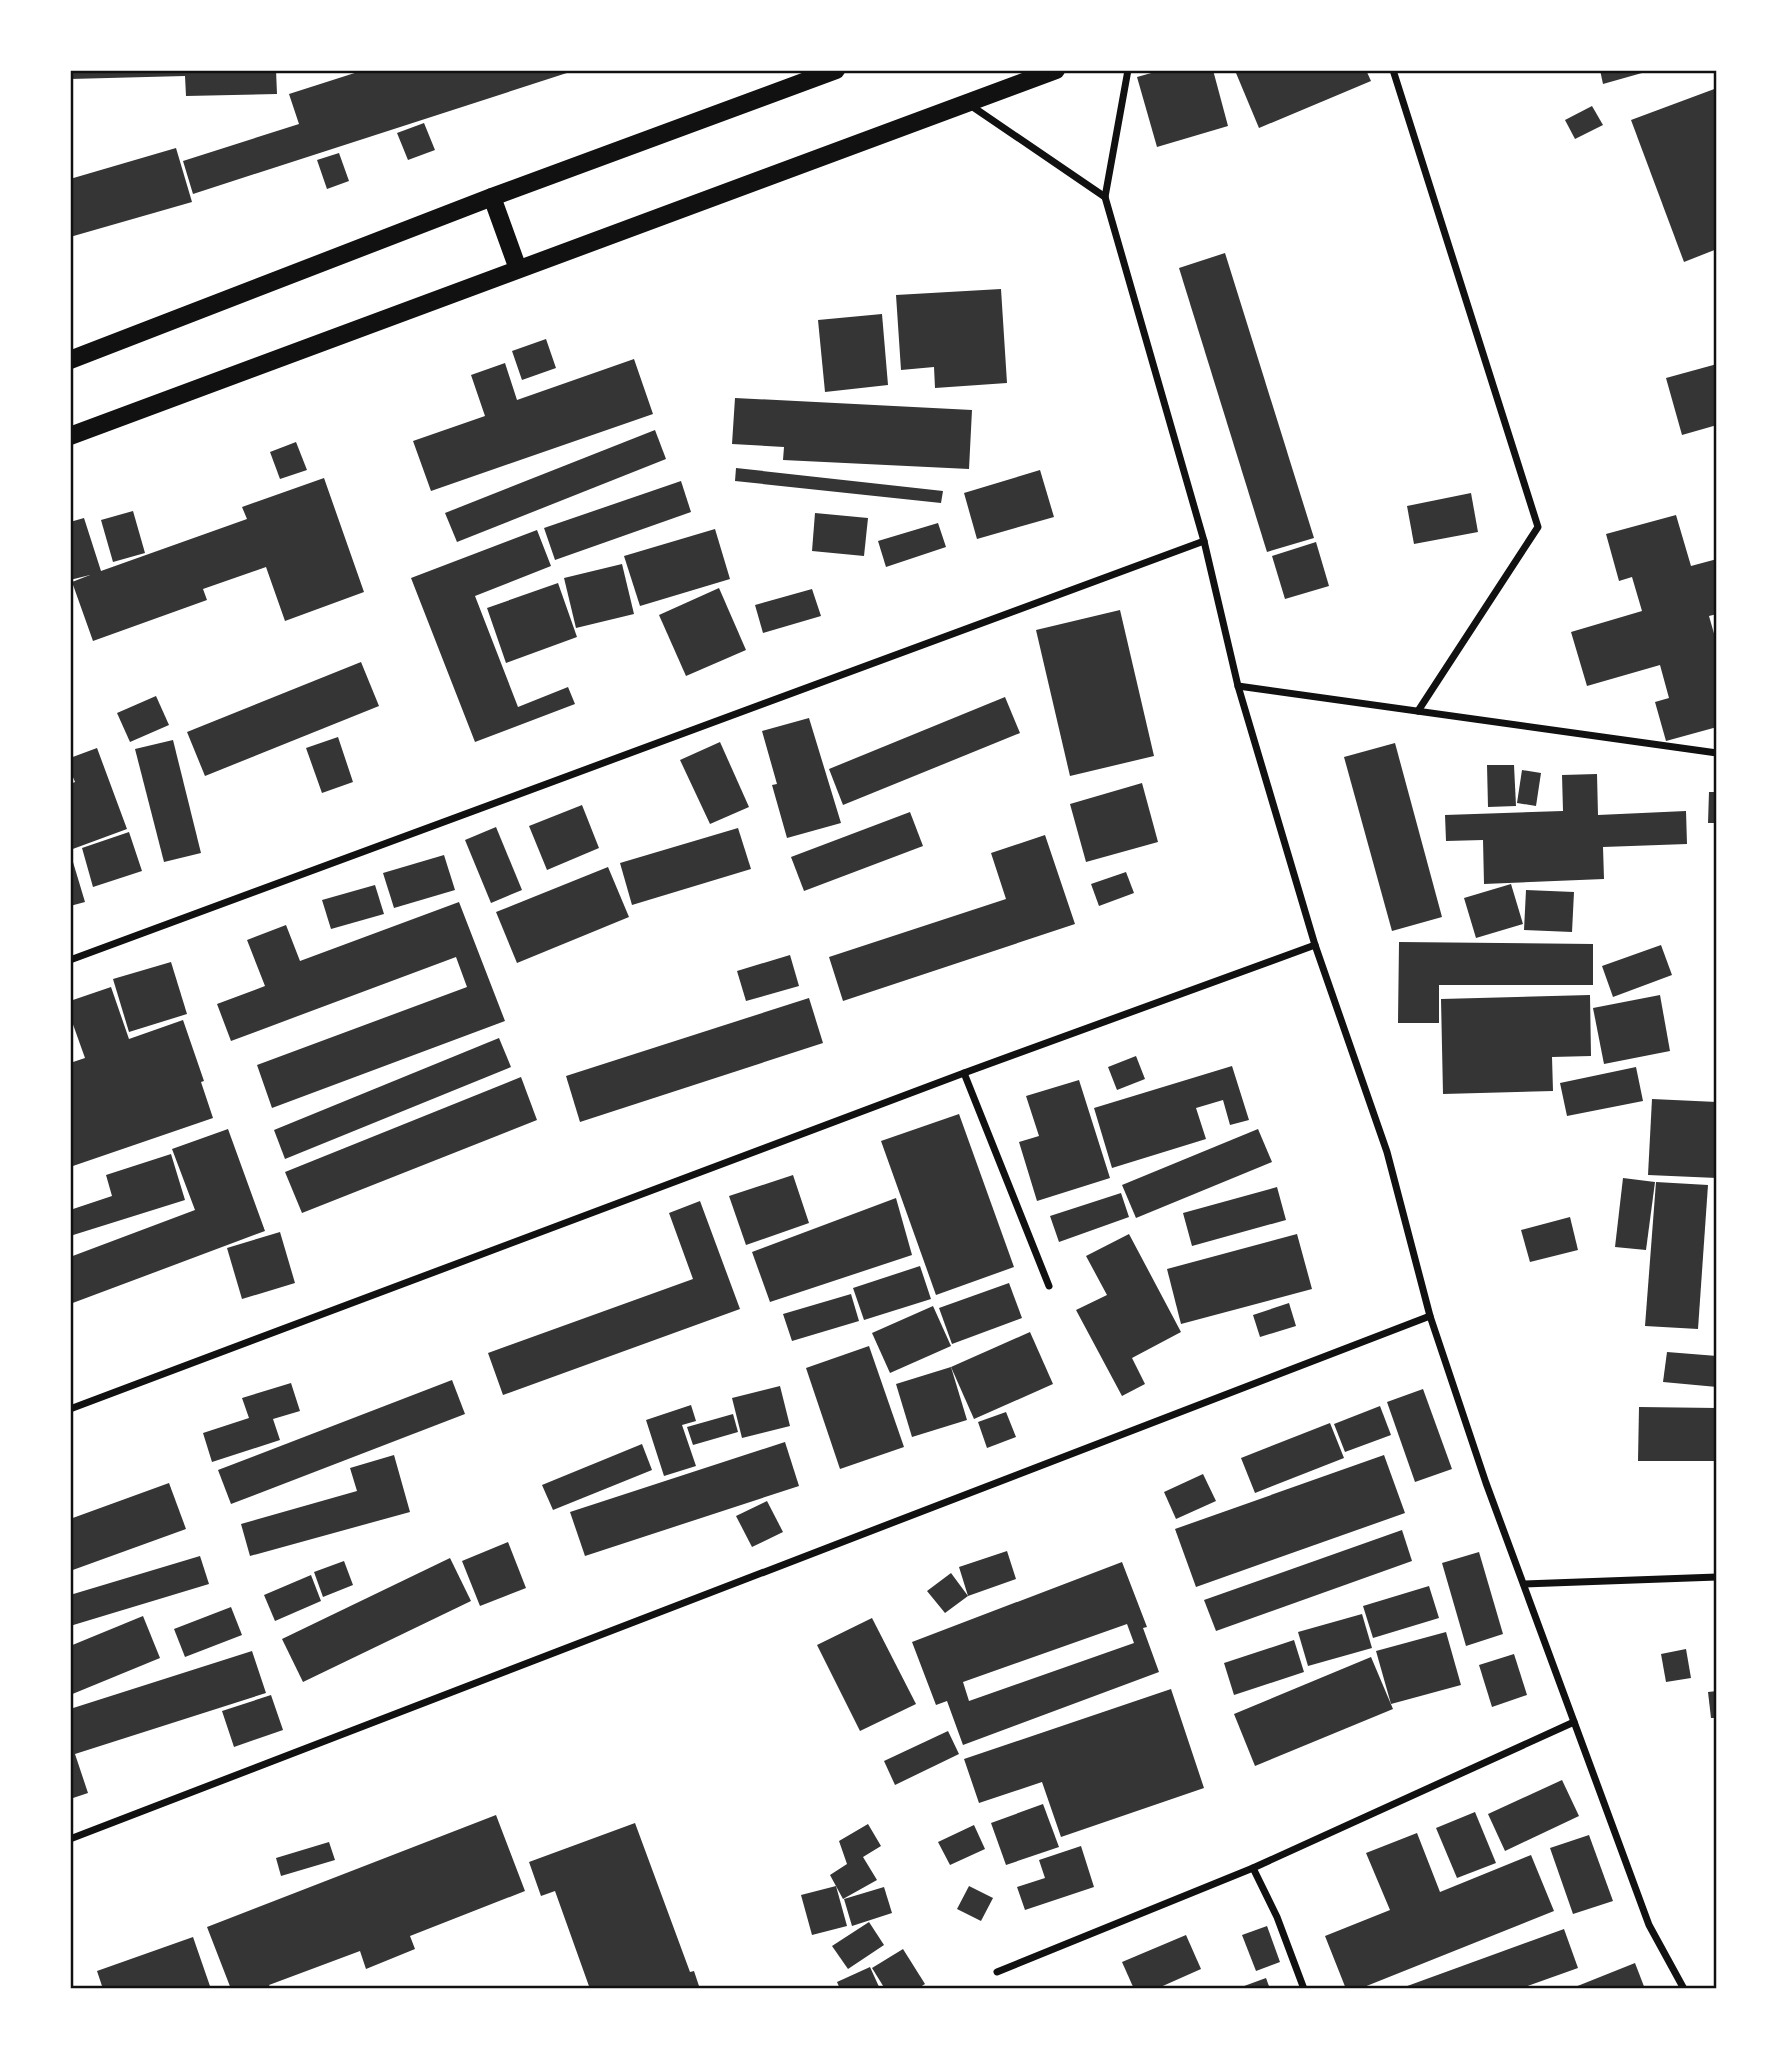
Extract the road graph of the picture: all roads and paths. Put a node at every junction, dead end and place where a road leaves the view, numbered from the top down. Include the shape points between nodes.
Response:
1 (836, 70) edge
2 (1056, 70) edge
3 (1128, 70) edge
4 (1393, 70) edge
5 (968, 104) junction
6 (492, 197) junction
7 (1105, 197) junction
8 (519, 269) junction
9 (70, 360) edge
10 (70, 436) edge
11 (1204, 541) junction
12 (1238, 686) junction
13 (1418, 712) junction
14 (1717, 753) edge
15 (1315, 945) junction
16 (70, 960) edge
17 (964, 1073) junction
18 (1049, 1286) dead end
19 (1430, 1316) junction
20 (70, 1409) edge
21 (1717, 1577) edge
22 (1524, 1584) junction
23 (1574, 1721) junction
24 (70, 1839) edge
25 (1253, 1868) junction
26 (997, 1972) dead end
27 (1304, 1989) edge
28 (1684, 1989) edge

1 - 6 main road
2 - 5 main road
3 - 7 street
4 - 13 street via 1538,527
5 - 7 street
5 - 8 main road
6 - 8 main road
6 - 9 main road
7 - 11 street
8 - 10 main road
11 - 12 street
11 - 16 street
12 - 13 street
12 - 15 street
13 - 14 street
15 - 17 street
15 - 19 street via 1387,1152
17 - 18 street
17 - 20 street
19 - 22 street
19 - 24 street
21 - 22 street
22 - 23 street
23 - 25 street
23 - 28 street via 1649,1925
25 - 26 street
25 - 27 street

